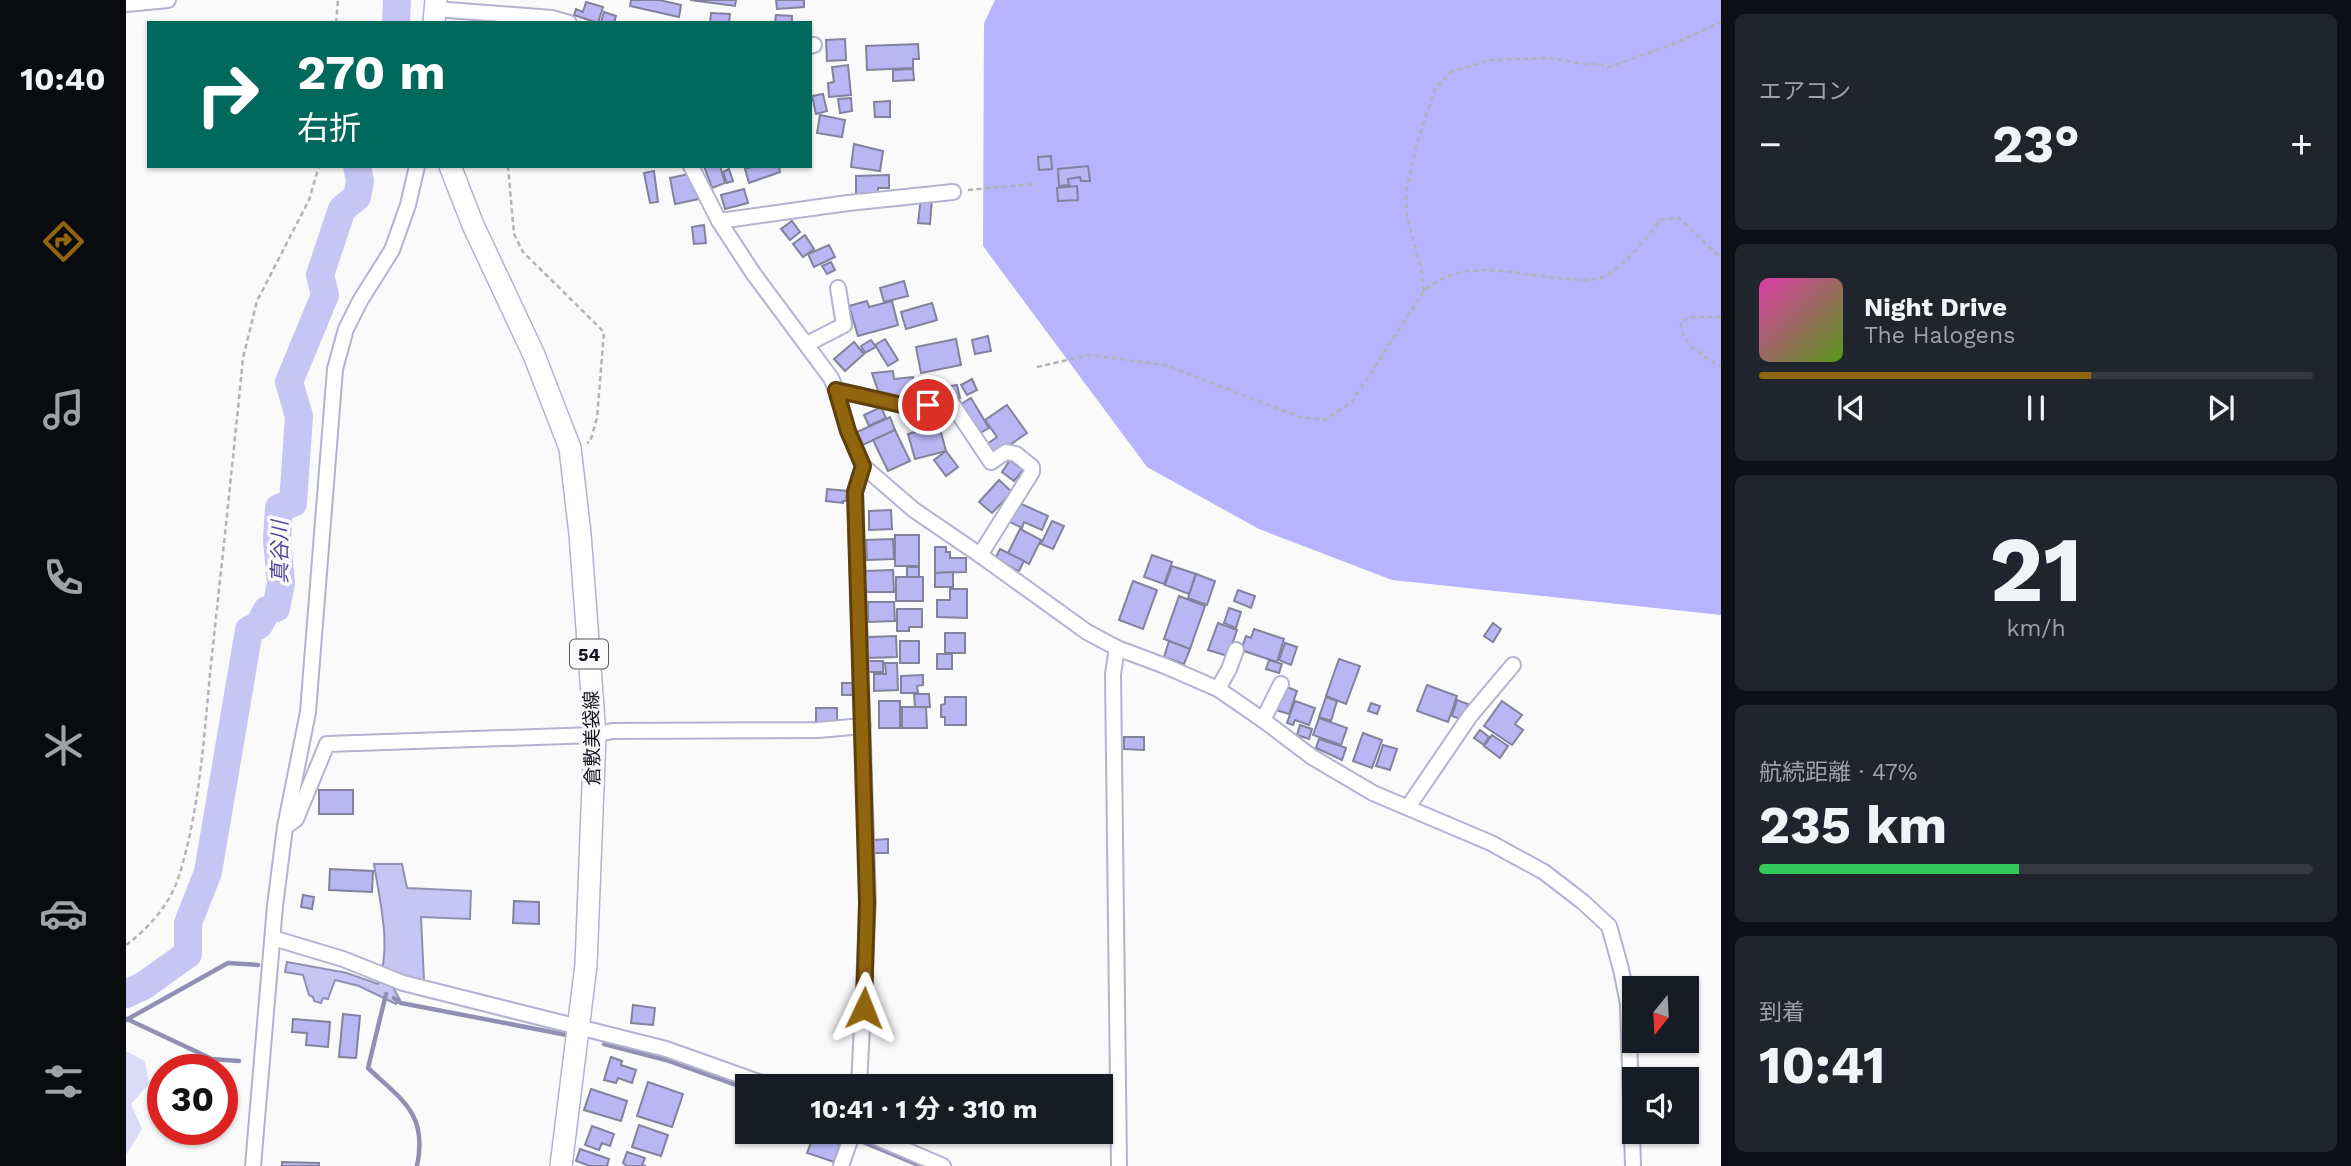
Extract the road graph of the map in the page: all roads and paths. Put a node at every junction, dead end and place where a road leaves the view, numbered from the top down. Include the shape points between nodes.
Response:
1 (168, 0) edge
2 (338, 0) edge
3 (126, 4) edge
4 (435, 11) edge
5 (336, 21) edge
6 (562, 21) edge
7 (1721, 22) edge
8 (318, 168) edge
9 (417, 168) edge
10 (451, 168) edge
11 (508, 168) edge
12 (692, 168) edge
13 (1034, 184) dead end
14 (953, 192) joint
15 (719, 221) junction
16 (1721, 258) edge
17 (838, 288) dead end
18 (1424, 291) junction
19 (1721, 317) edge
20 (807, 344) junction
21 (1037, 367) dead end
22 (1721, 367) edge
23 (836, 390) junction
24 (570, 449) junction
25 (863, 466) junction
26 (980, 555) junction
27 (1117, 648) junction
28 (1236, 650) dead end
29 (1513, 665) dead end
30 (1281, 684) dead end
31 (1218, 689) junction
32 (1263, 720) junction
33 (863, 726) junction
34 (594, 734) junction
35 (1408, 807) junction
36 (285, 827) junction
37 (273, 938) junction
38 (126, 945) edge
39 (578, 1026) junction
40 (736, 1074) edge
41 (860, 1074) edge
42 (851, 1144) edge
43 (881, 1144) edge
44 (253, 1166) edge
45 (561, 1166) edge
46 (841, 1166) edge
47 (943, 1166) edge
48 (1119, 1166) edge
49 (1633, 1166) edge

1 - 3 street
2 - 5 path
4 - 6 street
7 - 18 path via 1609,67 1549,58 1490,60 1451,72 1435,89 1406,192 1407,218
8 - 38 path via 309,200 257,301 248,330 200,774 187,844 177,881 162,908 142,934
9 - 36 street via 392,250 346,329 335,369 308,712
10 - 24 main road, 倉敷美袋線 / 54 via 534,355
11 - 24 path via 514,234 523,252 604,332 597,418 590,442
12 - 15 street
13 - 14 path
14 - 15 street
15 - 20 street
16 - 18 path via 1679,218 1661,220 1643,242 1596,279 1552,279 1489,269 1437,280
17 - 20 street via 844,325
18 - 21 path via 1352,402 1325,420 1300,417 1165,365 1089,355
19 - 22 path via 1692,317 1681,321 1680,330 1693,349
20 - 23 street
23 - 25 street
23 - 26 street via 902,405 953,405 991,462 1006,452 1032,467
24 - 34 main road, 倉敷美袋線 / 54
25 - 26 street via 914,510
25 - 33 street via 855,492
26 - 27 street via 1087,632
27 - 31 street
27 - 48 street via 1113,674
28 - 31 street
29 - 35 street via 1470,716
30 - 32 street
31 - 32 street
32 - 35 street via 1322,763
33 - 34 street
33 - 41 street via 867,902
34 - 36 street via 327,744 296,819
34 - 39 main road, 倉敷美袋線 / 54 via 586,965
35 - 49 street via 1545,872 1609,926 1628,1004
36 - 37 street
37 - 39 street via 403,983
37 - 44 street
39 - 40 street via 666,1049
39 - 45 main road, 倉敷美袋線 / 54
42 - 46 street
43 - 47 street

